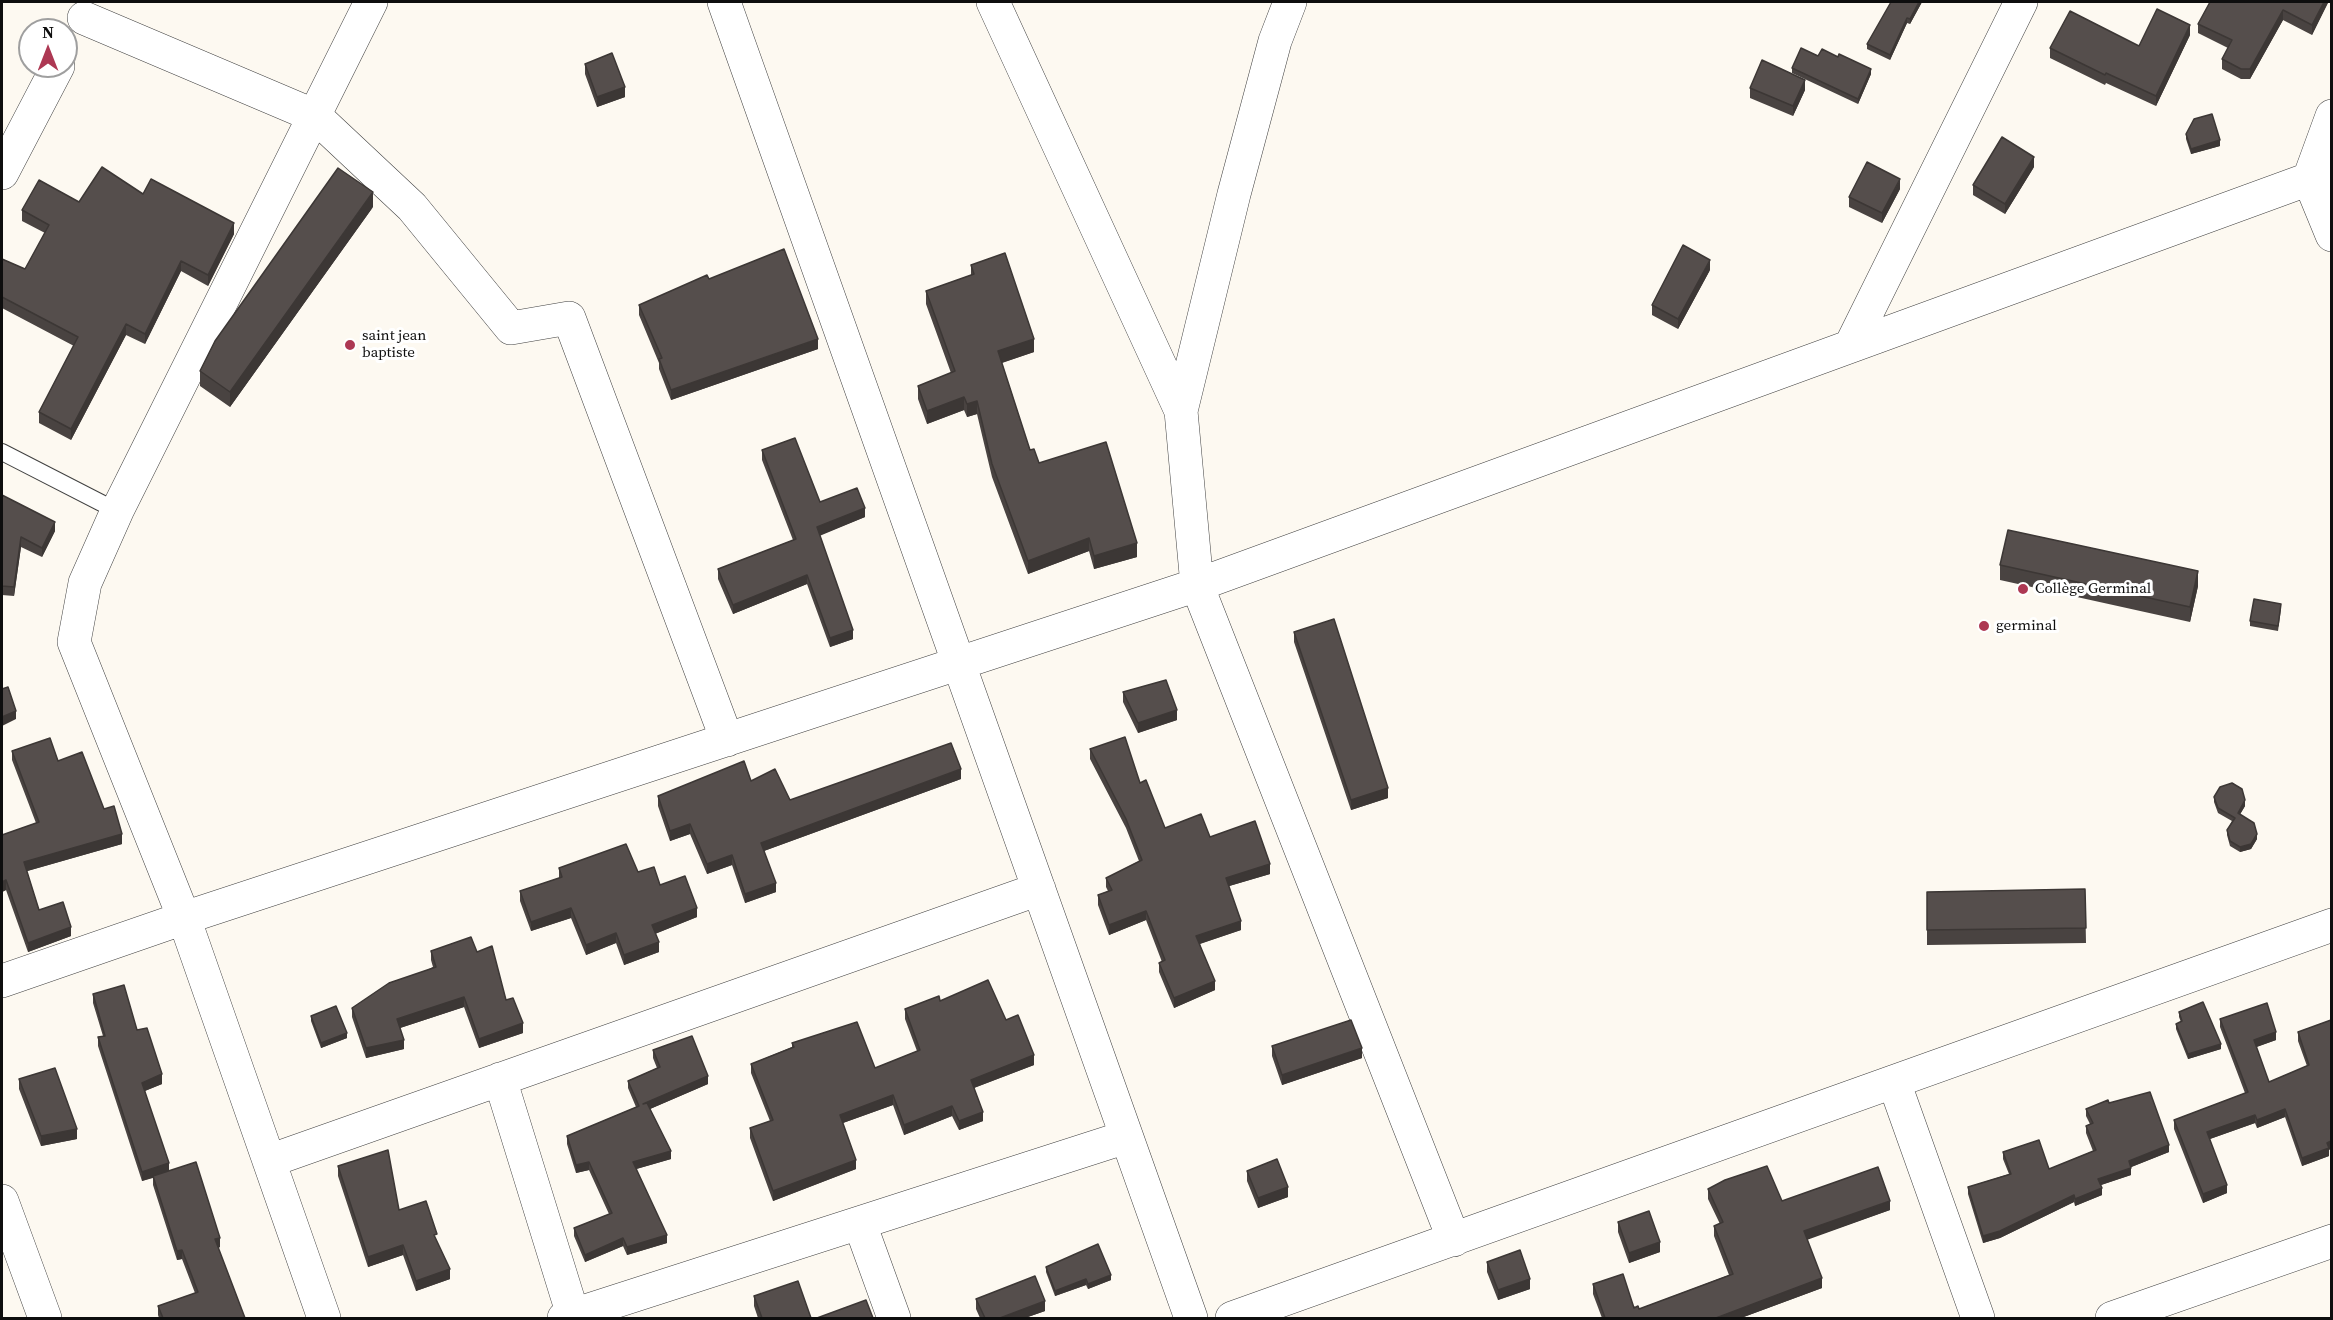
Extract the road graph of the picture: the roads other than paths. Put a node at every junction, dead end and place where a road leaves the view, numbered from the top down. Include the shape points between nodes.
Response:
1 (371, 2) edge
2 (724, 2) edge
3 (993, 2) edge
4 (1290, 2) edge
5 (2021, 2) edge
6 (88, 10) edge
7 (78, 29) edge
8 (52, 78) edge
9 (315, 116) junction
10 (2331, 116) edge
11 (2, 173) edge
12 (2320, 178) edge
13 (2331, 235) edge
14 (1851, 345) junction
15 (1181, 411) junction
16 (2, 452) edge
17 (117, 511) junction
18 (1197, 585) junction
19 (959, 664) junction
20 (727, 740) junction
21 (1039, 889) junction
22 (184, 918) junction
23 (2331, 925) edge
24 (2, 981) edge
25 (500, 1079) junction
26 (1894, 1082) junction
27 (1126, 1137) junction
28 (269, 1161) junction
29 (2, 1201) edge
30 (860, 1224) junction
31 (8, 1240) edge
32 (1454, 1240) junction
33 (2331, 1240) edge
34 (569, 1317) edge
35 (45, 1318) edge
36 (324, 1318) edge
37 (894, 1318) edge
38 (1191, 1318) edge
39 (1232, 1318) edge
40 (1978, 1318) edge
41 (2112, 1318) edge

1 - 9 street
2 - 19 street
3 - 15 street
4 - 15 street via 1275,41 1237,183
5 - 14 street
6 - 7 street
6 - 9 street
8 - 11 street
9 - 17 street
9 - 20 street via 412,207 511,328 569,318
10 - 12 street
12 - 13 street
12 - 14 street
14 - 18 street
15 - 18 street
16 - 17 lane
17 - 22 street via 85,583 74,642
18 - 19 street
18 - 32 street
19 - 20 street
19 - 21 street
20 - 22 street
21 - 25 street
21 - 27 street
22 - 24 street
22 - 28 street
23 - 26 street
25 - 28 street
25 - 34 street
26 - 32 street
26 - 40 street
27 - 30 street
27 - 38 street
28 - 36 street
29 - 31 street
30 - 34 street
30 - 37 street
31 - 35 street
32 - 39 street
33 - 41 street

